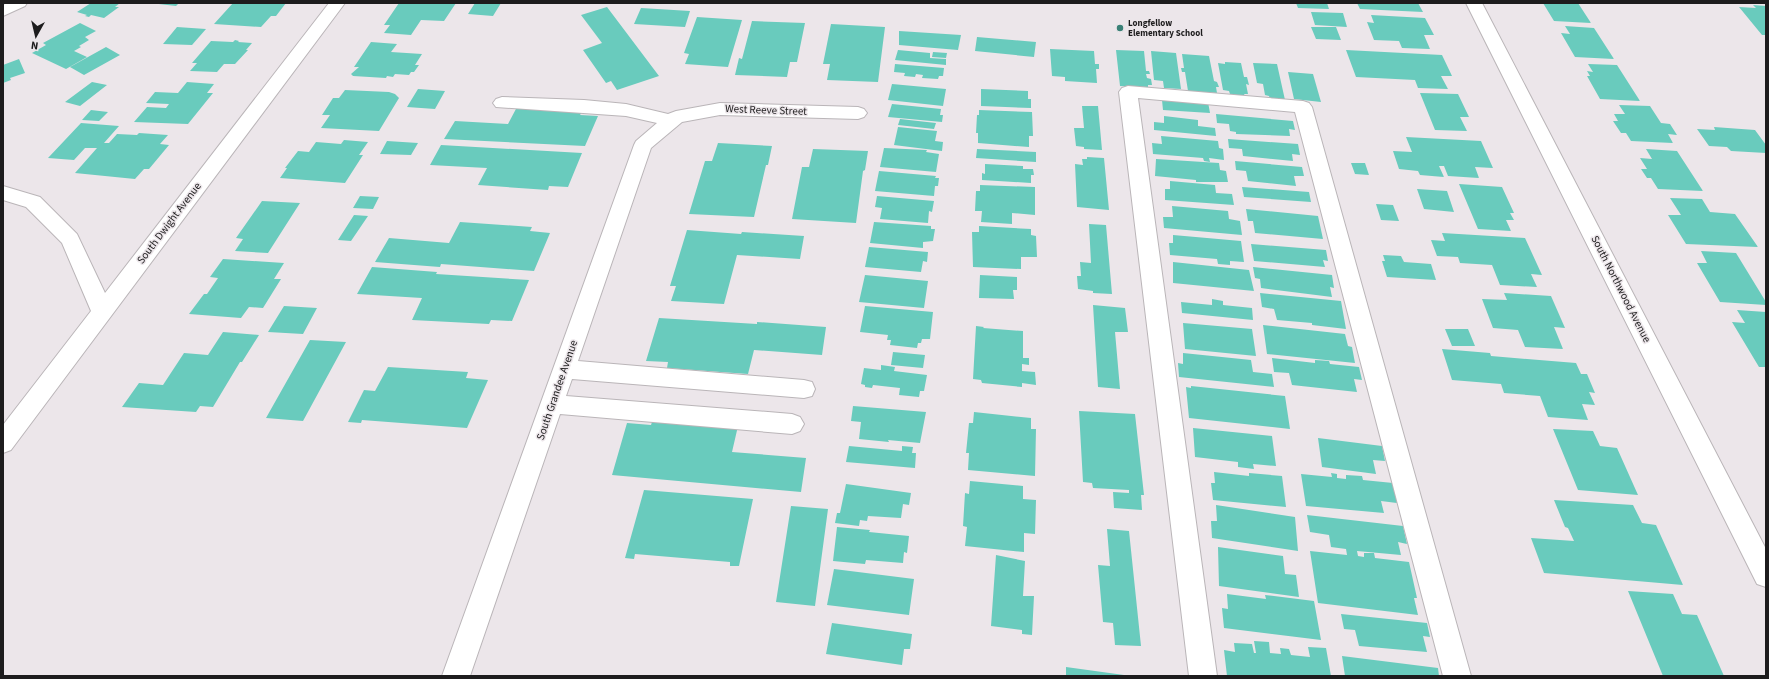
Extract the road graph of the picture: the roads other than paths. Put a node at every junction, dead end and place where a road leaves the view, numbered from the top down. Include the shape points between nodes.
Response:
1 (19, 3) edge
2 (337, 3) edge
3 (1474, 3) edge
4 (3, 11) edge
5 (502, 103) dead end
6 (858, 113) dead end
7 (674, 119) junction
8 (3, 193) edge
9 (102, 311) junction
10 (564, 369) junction
11 (804, 389) dead end
12 (552, 404) junction
13 (792, 424) dead end
14 (3, 443) edge
15 (1766, 575) edge
16 (456, 676) edge
17 (1203, 676) edge
18 (1457, 676) edge

1 - 4 street
2 - 9 street, South Dwight Avenue
3 - 15 street, South Northwood Avenue
5 - 7 street via 584,106 626,110
6 - 7 street, West Reeve Street via 720,109
7 - 10 street, South Grandee Avenue via 643,145
8 - 9 street via 33,202 70,239
9 - 14 street, South Dwight Avenue
10 - 11 street
10 - 12 street, South Grandee Avenue
12 - 13 street
12 - 16 street, South Grandee Avenue
17 - 18 street via 1128,92 1303,107

